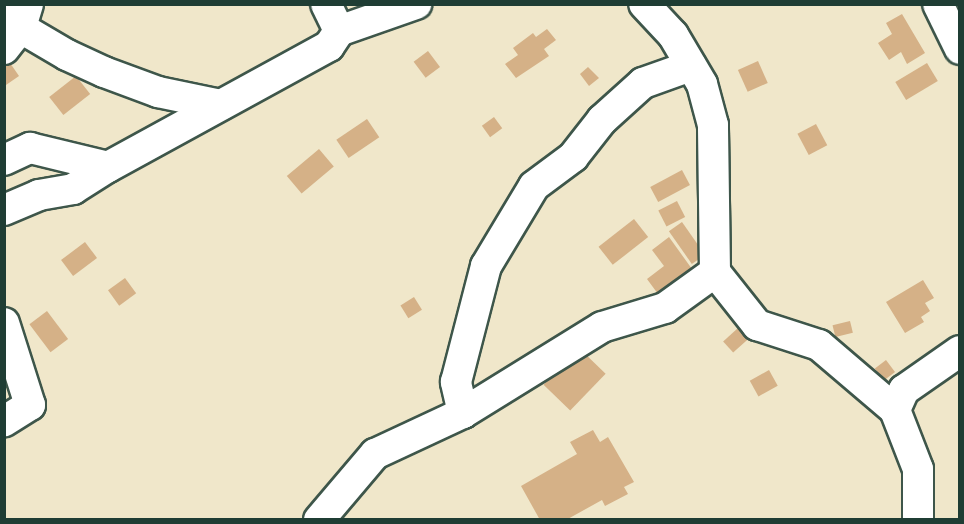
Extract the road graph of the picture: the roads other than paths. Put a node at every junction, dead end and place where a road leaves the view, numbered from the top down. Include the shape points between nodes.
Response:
1 (326, 4) edge
2 (416, 4) edge
3 (644, 4) edge
4 (938, 4) edge
5 (15, 25) edge
6 (339, 31) junction
7 (960, 49) edge
8 (691, 66) junction
9 (221, 105) junction
10 (4, 160) edge
11 (108, 167) junction
12 (4, 210) edge
13 (715, 272) junction
14 (4, 323) edge
15 (960, 351) edge
16 (895, 410) junction
17 (463, 414) junction
18 (4, 421) edge
19 (319, 519) edge
20 (918, 519) edge

1 - 6 street
2 - 6 street
3 - 8 street via 673,35
4 - 7 street
5 - 9 street via 104,72 158,92
6 - 9 street via 329,46
8 - 13 street via 702,84 713,125
8 - 17 street via 643,83 602,120 573,157 534,186 486,266 456,382
9 - 11 street
10 - 11 street via 30,148
11 - 12 street via 73,189 39,195
13 - 16 street via 757,325 819,345
13 - 17 street via 665,308 602,327
14 - 18 street via 30,405
15 - 16 street via 904,390
16 - 20 street via 918,469
17 - 19 street via 375,454

